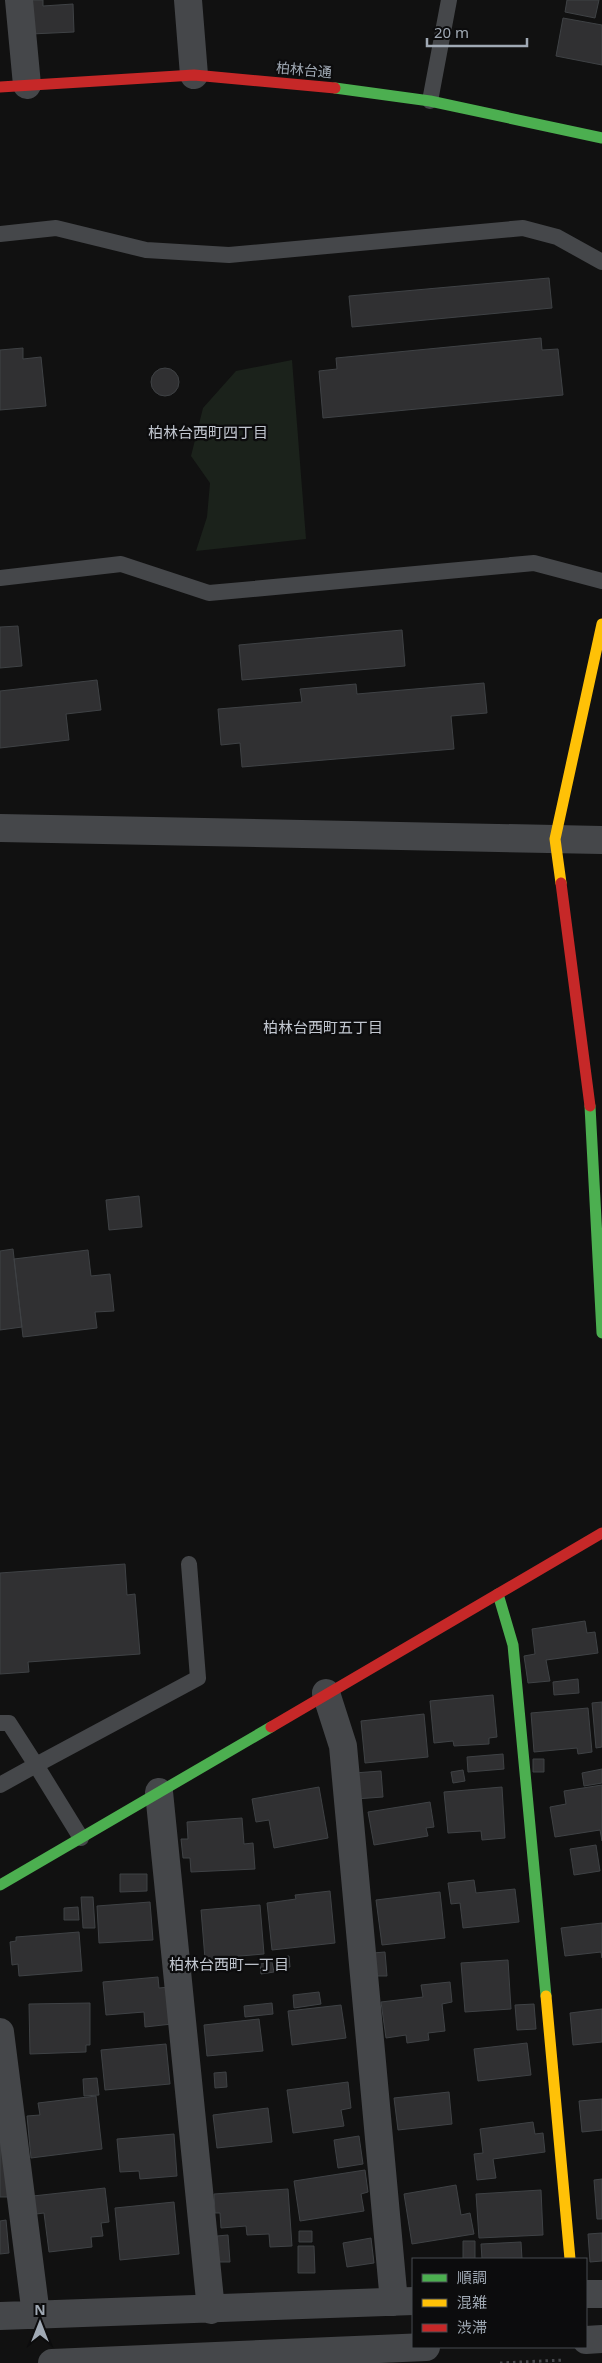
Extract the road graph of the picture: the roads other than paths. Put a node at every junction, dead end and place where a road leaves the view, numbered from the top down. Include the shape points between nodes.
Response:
1 (20, 0) edge
2 (188, 0) edge
3 (449, 0) edge
4 (194, 75) junction
5 (27, 85) junction
6 (0, 87) edge
7 (430, 101) junction
8 (602, 138) edge
9 (0, 234) edge
10 (602, 262) edge
11 (0, 578) edge
12 (602, 581) edge
13 (602, 624) edge
14 (0, 828) edge
15 (555, 839) junction
16 (602, 840) edge
17 (602, 1333) edge
18 (602, 1533) edge
19 (189, 1564) dead end
20 (498, 1594) junction
21 (326, 1693) junction
22 (0, 1723) edge
23 (36, 1765) junction
24 (0, 1785) edge
25 (160, 1792) junction
26 (82, 1838) junction
27 (0, 1884) edge
28 (0, 2032) edge
29 (570, 2258) edge
30 (587, 2294) edge
31 (602, 2294) edge
32 (404, 2302) edge
33 (212, 2310) junction
34 (36, 2315) junction
35 (0, 2316) edge
36 (602, 2339) edge
37 (587, 2340) edge
38 (412, 2348) edge
39 (52, 2363) edge

1 - 5 street
2 - 4 street
3 - 7 lane
4 - 5 street, 柏林台通
4 - 7 street, 柏林台通 via 335,88
5 - 6 street, 柏林台通
7 - 8 street, 柏林台通
9 - 10 lane via 56,228 146,250 228,255 523,228 557,237
11 - 12 lane via 121,564 210,593 534,563
13 - 15 street
14 - 15 street
15 - 16 street
15 - 17 street via 588,1096
18 - 20 street
19 - 23 lane via 198,1678
20 - 21 street
20 - 29 street via 513,1645
21 - 25 street
21 - 32 street via 343,1746
22 - 23 lane via 9,1723
23 - 24 lane
23 - 26 lane
25 - 26 street
25 - 33 street
26 - 27 street
28 - 34 street
30 - 31 street
32 - 33 street
33 - 34 street
34 - 35 street
36 - 37 street
38 - 39 street

